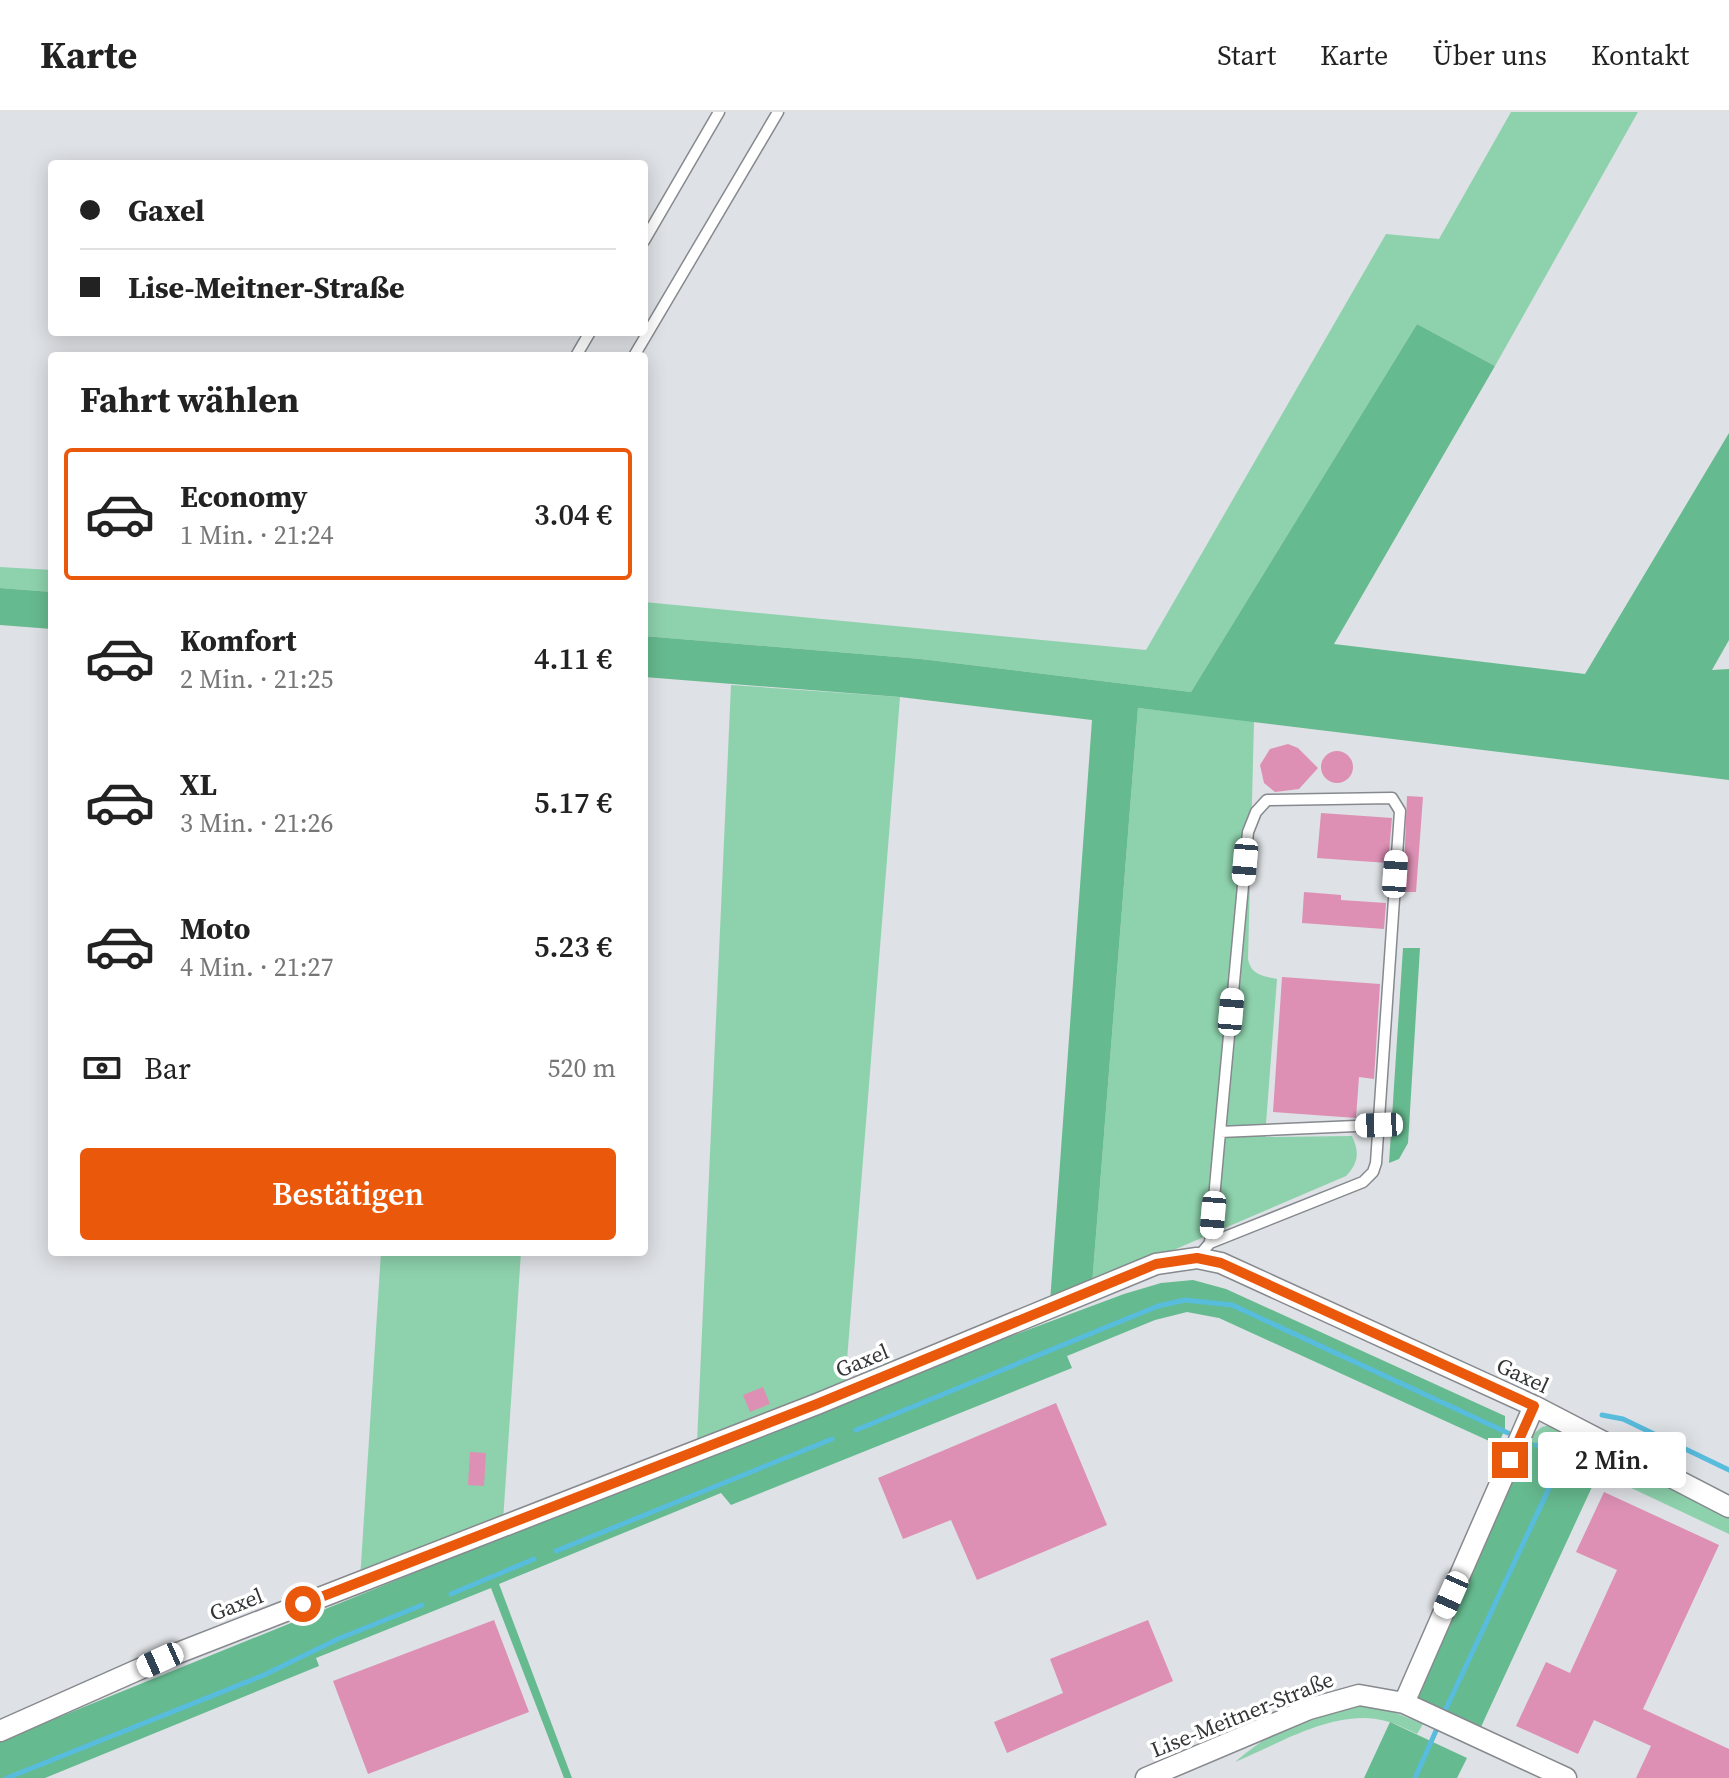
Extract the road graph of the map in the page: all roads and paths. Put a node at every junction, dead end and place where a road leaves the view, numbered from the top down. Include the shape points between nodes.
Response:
1 (719, 112) edge
2 (778, 112) edge
3 (648, 234) edge
4 (648, 332) edge
5 (1379, 1125) junction
6 (1220, 1132) junction
7 (1204, 1250) junction
8 (1534, 1406) junction
9 (1729, 1507) edge
10 (1404, 1703) junction
11 (0, 1731) edge
12 (1146, 1778) edge
13 (1566, 1778) edge

1 - 3 lane
2 - 4 lane
5 - 6 lane
5 - 6 lane via 1400,811 1392,798 1267,800 1248,832
5 - 7 lane via 1376,1163 1363,1182
6 - 7 lane
7 - 8 street, Gaxel via 1221,1263
7 - 11 street, Gaxel via 1156,1264 817,1404 160,1660
8 - 9 street, Gaxel
8 - 10 street
10 - 12 street, Lise-Meitner-Straße via 1359,1695 1333,1700
10 - 13 street, Lise-Meitner-Straße

